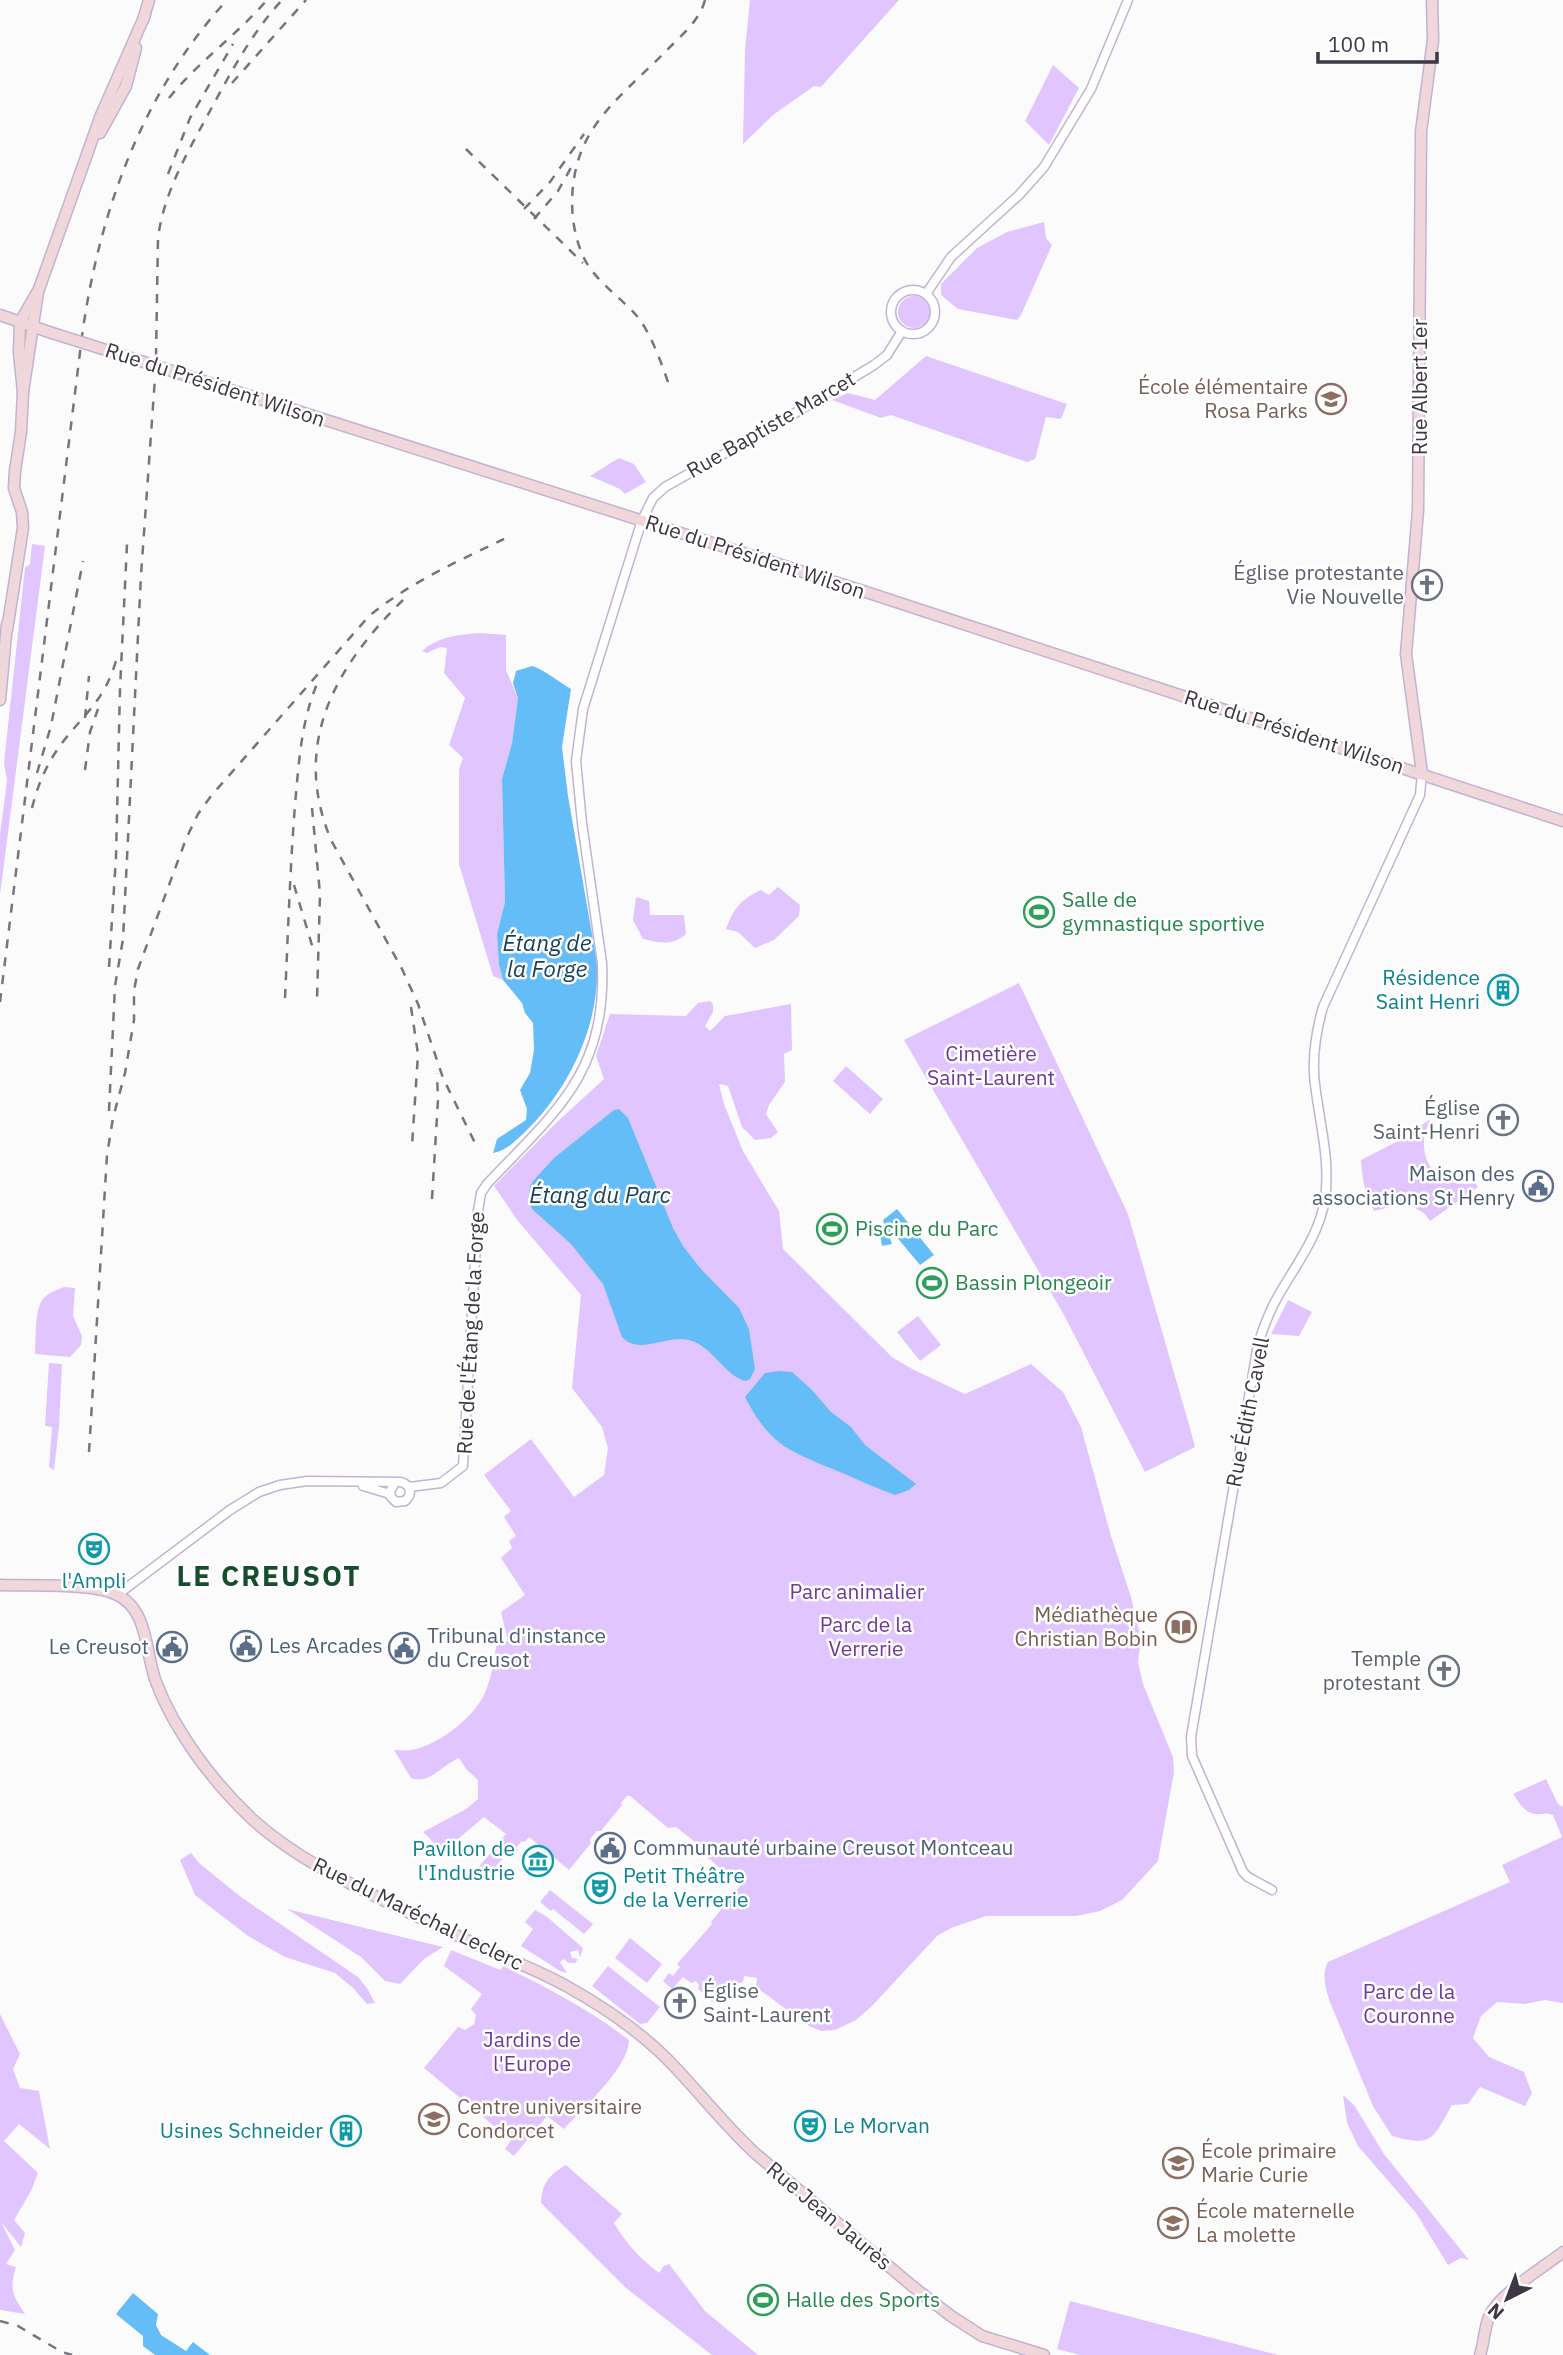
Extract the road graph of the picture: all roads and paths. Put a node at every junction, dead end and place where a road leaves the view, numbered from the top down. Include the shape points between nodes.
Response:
1 (149, 0) edge
2 (1128, 0) edge
3 (1432, 0) edge
4 (38, 289) junction
5 (926, 294) junction
6 (0, 315) edge
7 (20, 322) junction
8 (34, 326) junction
9 (902, 331) junction
10 (23, 392) junction
11 (642, 520) junction
12 (0, 700) edge
13 (1422, 773) junction
14 (1563, 821) edge
15 (353, 1483) junction
16 (395, 1483) junction
17 (409, 1487) junction
18 (390, 1494) junction
19 (0, 1585) edge
20 (117, 1595) junction
21 (1272, 1890) dead end
22 (642, 2037) joint
23 (1563, 2252) edge
24 (1044, 2355) edge
25 (1480, 2355) edge

1 - 4 main road
2 - 5 street via 1091,89 1044,167 951,257
3 - 13 main road, Rue Albert 1er via 1433,40 1421,132 1418,510 1406,654
4 - 7 main road
4 - 8 main road
5 - 9 street via 934,304 933,323 916,334
5 - 9 street via 915,290 898,296 892,317
6 - 7 main road, Rue du Président Wilson
7 - 8 main road, Rue du Président Wilson
7 - 10 main road
8 - 10 main road
8 - 11 main road, Rue du Président Wilson, bridge
9 - 11 street, Rue Baptiste Marcet via 880,361 658,492
10 - 12 main road via 14,488 23,528
11 - 13 main road, Rue du Président Wilson
11 - 17 street, Rue de l'Étang de la Forge via 583,709 576,761 602,963 599,1020 588,1058 560,1107 481,1193 463,1466 439,1484
13 - 14 main road, Rue du Président Wilson
13 - 21 street, Rue Édith Cavell via 1420,795 1322,1007 1314,1067 1326,1151 1325,1198 1316,1230 1268,1316 1258,1344 1191,1737 1192,1756 1241,1868
15 - 16 street
15 - 18 street
15 - 20 street via 307,1481 269,1488 242,1502
16 - 17 street
16 - 18 street
17 - 18 street via 410,1497 403,1502 396,1502
19 - 20 main road via 88,1588
20 - 22 main road, Rue du Maréchal Leclerc via 139,1619 159,1689 197,1757 235,1802 276,1838 354,1886 566,1985
22 - 24 main road, Rue Jean Jaurès via 728,2129 922,2294 982,2336
23 - 25 main road via 1495,2307

